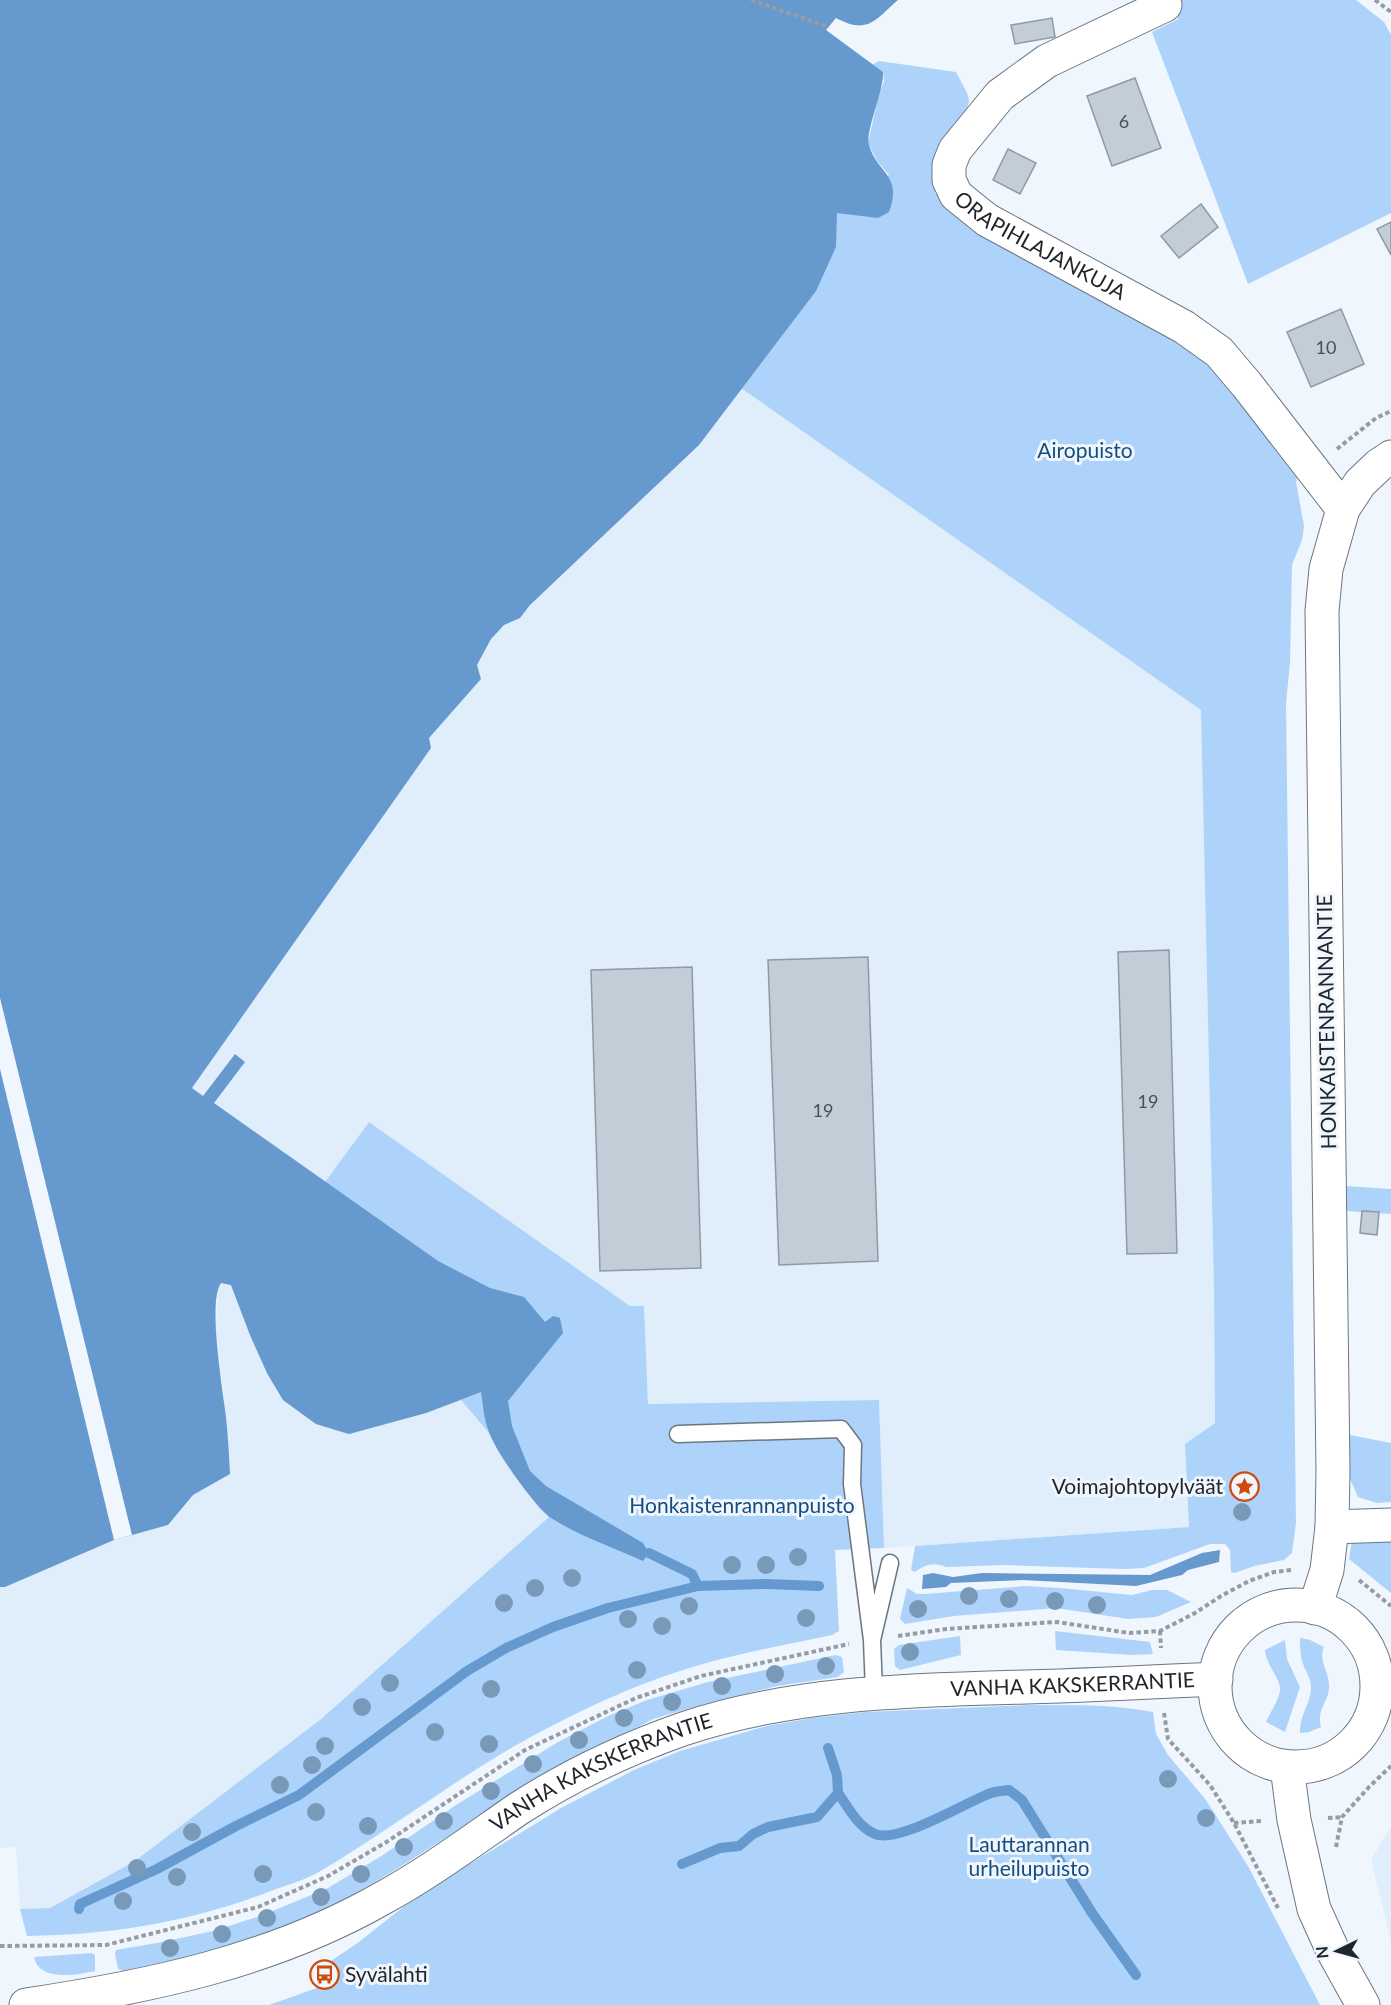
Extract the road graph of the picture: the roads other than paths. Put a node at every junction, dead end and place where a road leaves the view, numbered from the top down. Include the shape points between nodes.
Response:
1 (1166, 5) dead end
2 (1391, 457) edge
3 (1343, 509) junction
4 (678, 1434) dead end
5 (1391, 1525) edge
6 (1332, 1527) junction
7 (890, 1563) dead end
8 (1315, 1608) junction
9 (872, 1640) junction
10 (1216, 1679) junction
11 (1384, 1679) edge
12 (874, 1692) junction
13 (1287, 1767) junction
14 (27, 2005) edge
15 (1363, 2005) edge

1 - 3 street, ORAPIHLAJANKUJA via 1047,61 1000,95 955,150 949,180 957,195 987,220 1184,327 1219,352
2 - 3 street, HONKAISTENRANNANTIE via 1360,483
3 - 6 street, HONKAISTENRANNANTIE via 1326,568 1322,611
4 - 9 lane via 841,1429 853,1445 852,1484
5 - 6 street
6 - 8 street, HONKAISTENRANNANTIE via 1328,1570
7 - 9 lane
8 - 10 street via 1295,1605 1257,1615 1228,1642
8 - 11 street via 1350,1626 1364,1642
9 - 12 lane
10 - 12 street, VANHA KAKSKERRANTIE
10 - 13 street via 1218,1708 1234,1739 1249,1753
11 - 13 street via 1370,1719 1345,1751 1307,1767
12 - 14 street, VANHA KAKSKERRANTIE via 753,1710 628,1750 520,1808 382,1899 284,1946 136,1986
13 - 15 street via 1294,1820 1314,1909

